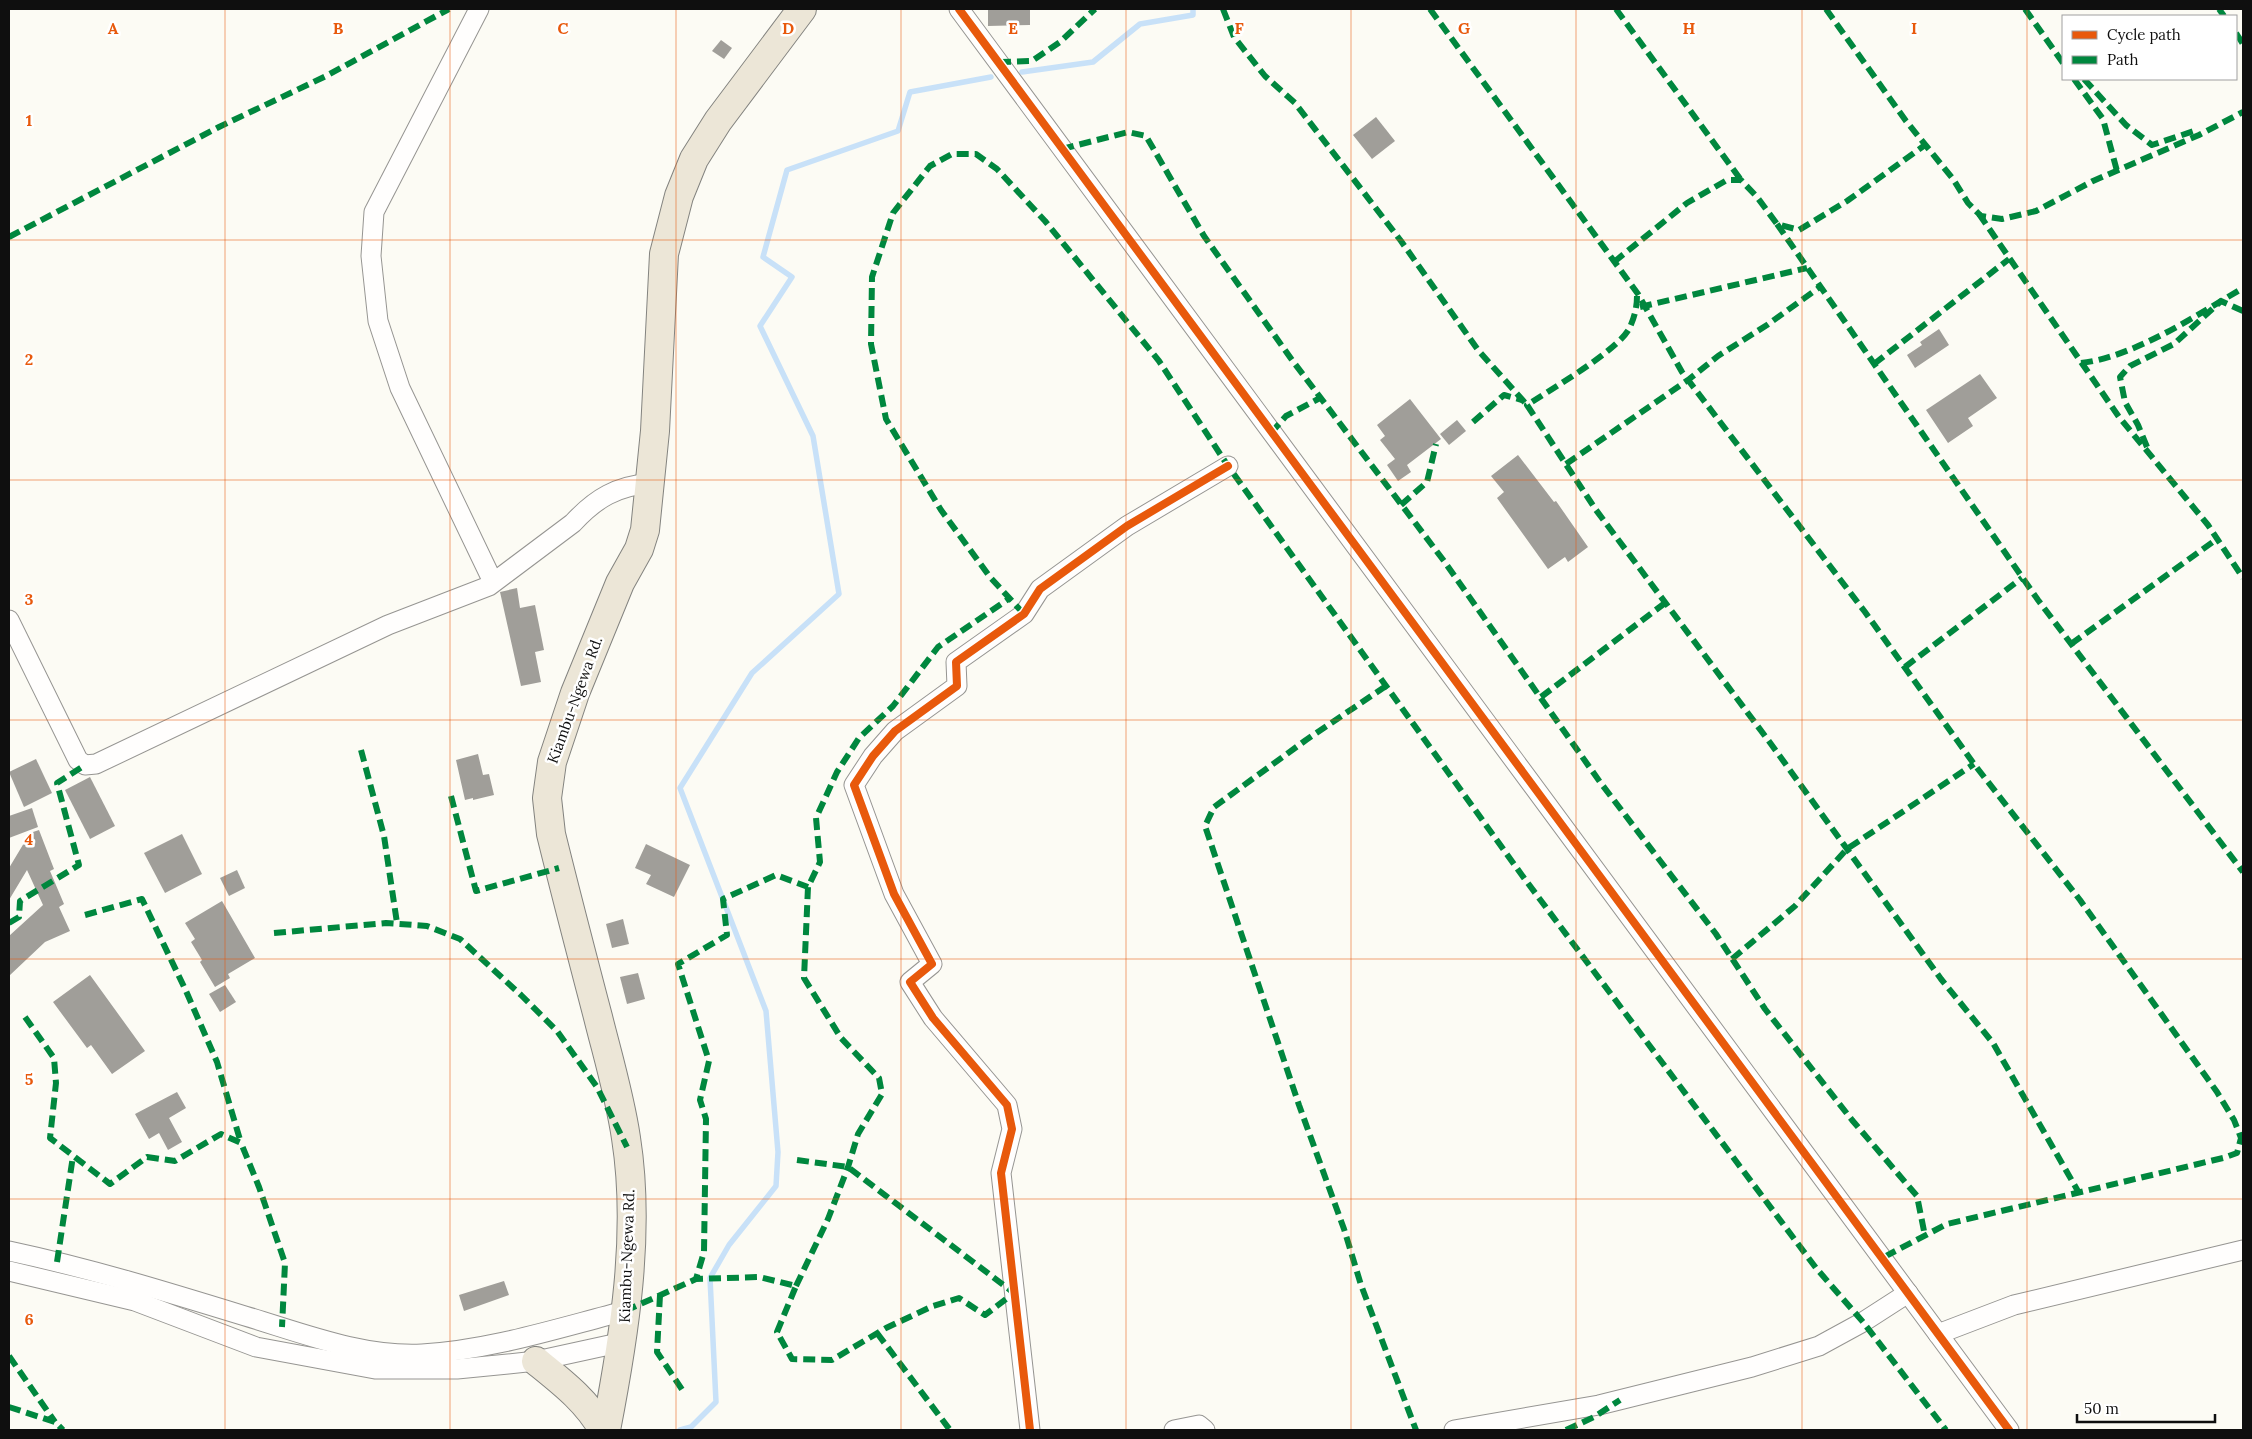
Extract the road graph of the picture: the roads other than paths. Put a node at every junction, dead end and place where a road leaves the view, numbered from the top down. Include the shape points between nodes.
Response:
1 (479, 9) edge
2 (802, 9) edge
3 (959, 9) edge
4 (1228, 466) dead end
5 (651, 483) junction
6 (493, 582) junction
7 (9, 620) edge
8 (2243, 1250) edge
9 (9, 1251) edge
10 (9, 1271) edge
11 (1908, 1293) junction
12 (625, 1311) junction
13 (1938, 1334) junction
14 (623, 1342) junction
15 (536, 1360) junction
16 (605, 1430) edge
17 (1030, 1430) edge
18 (1174, 1430) edge
19 (1206, 1430) edge
20 (1454, 1430) edge
21 (2009, 1430) edge

1 - 6 street via 374,212 371,256 378,320 400,388
2 - 5 highway, Kiambu-Ngewa Rd. via 718,120 694,159 679,196 664,254
3 - 11 street
4 - 17 street via 1127,526 1040,589 1024,614 956,662 957,686 895,731 872,756 854,785 894,894 932,964 910,982 932,1018 1007,1105 1012,1129 1002,1173
5 - 6 street via 615,490
5 - 12 highway, Kiambu-Ngewa Rd. via 646,530 620,583 575,693 552,762 547,798 550,834 618,1094 626,1139 631,1222
6 - 7 street via 388,625 96,764 85,765 78,760
8 - 13 street via 2014,1305
9 - 12 street via 57,1262 321,1340 384,1352 421,1354 502,1343
10 - 15 street via 135,1301 256,1347 375,1369 457,1369
11 - 13 street
11 - 20 street via 1819,1346 1752,1368 1599,1405
12 - 14 highway, Kiambu-Ngewa Rd.
13 - 21 street
14 - 15 street
14 - 16 highway, Kiambu-Ngewa Rd.
15 - 16 highway via 580,1398
18 - 19 street via 1199,1425

